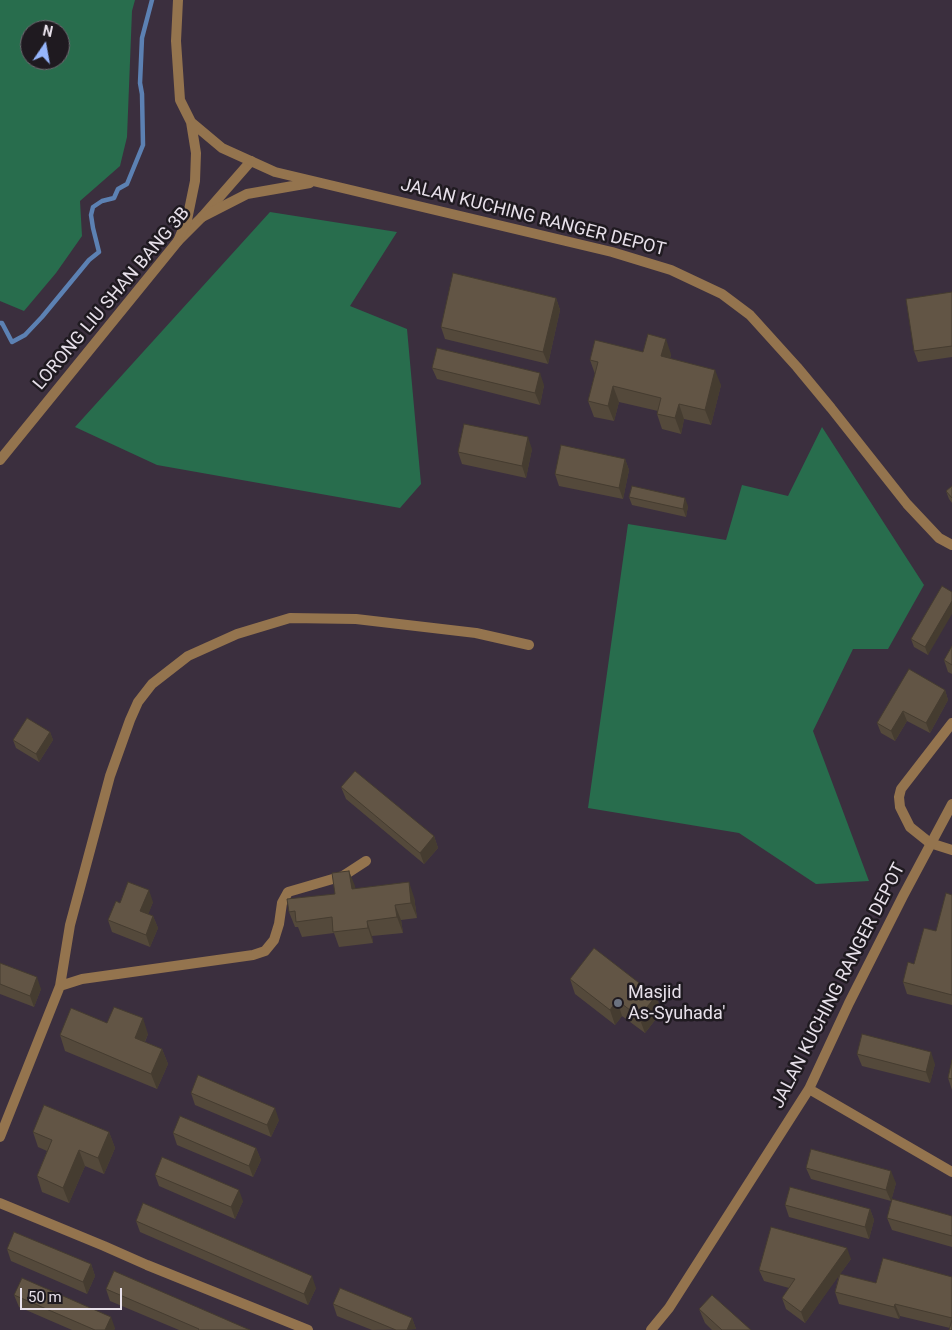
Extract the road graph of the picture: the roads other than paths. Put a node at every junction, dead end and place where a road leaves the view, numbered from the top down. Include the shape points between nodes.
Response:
1 (178, 0) edge
2 (191, 122) junction
3 (251, 162) junction
4 (316, 182) junction
5 (202, 217) junction
6 (178, 241) junction
7 (4, 452) edge
8 (0, 460) edge
9 (952, 545) edge
10 (529, 645) dead end
11 (952, 723) edge
12 (952, 804) edge
13 (930, 843) junction
14 (952, 850) edge
15 (366, 862) dead end
16 (60, 986) junction
17 (809, 1089) junction
18 (0, 1137) edge
19 (952, 1172) edge
20 (0, 1203) edge
21 (308, 1330) edge
22 (651, 1330) edge

1 - 2 street, JALAN KUCHING RANGER DEPOT via 176,41 180,100
2 - 3 street, JALAN KUCHING RANGER DEPOT via 222,148
2 - 6 street via 196,153 195,181 187,220
3 - 4 street, JALAN KUCHING RANGER DEPOT
3 - 5 street, LORONG LIU SHAN BANG 3B
4 - 5 street via 247,194
4 - 9 street, JALAN KUCHING RANGER DEPOT via 612,252 671,270 722,294 757,322 907,504 939,538
5 - 6 street, LORONG LIU SHAN BANG 3B
6 - 7 street, LORONG LIU SHAN BANG 3B
7 - 8 street, LORONG LIU SHAN BANG 3B
10 - 16 street via 476,633 356,619 290,618 237,634 188,656 152,684 138,702 130,720 110,776 72,916
11 - 13 street via 901,789 899,797 900,807 910,827
12 - 13 street, JALAN KUCHING RANGER DEPOT
13 - 14 street
13 - 17 street, JALAN KUCHING RANGER DEPOT
15 - 16 street via 343,876 288,892 282,903 274,940 265,951 82,979
16 - 18 street
17 - 19 street
17 - 22 street, JALAN KUCHING RANGER DEPOT via 669,1308
20 - 21 street

